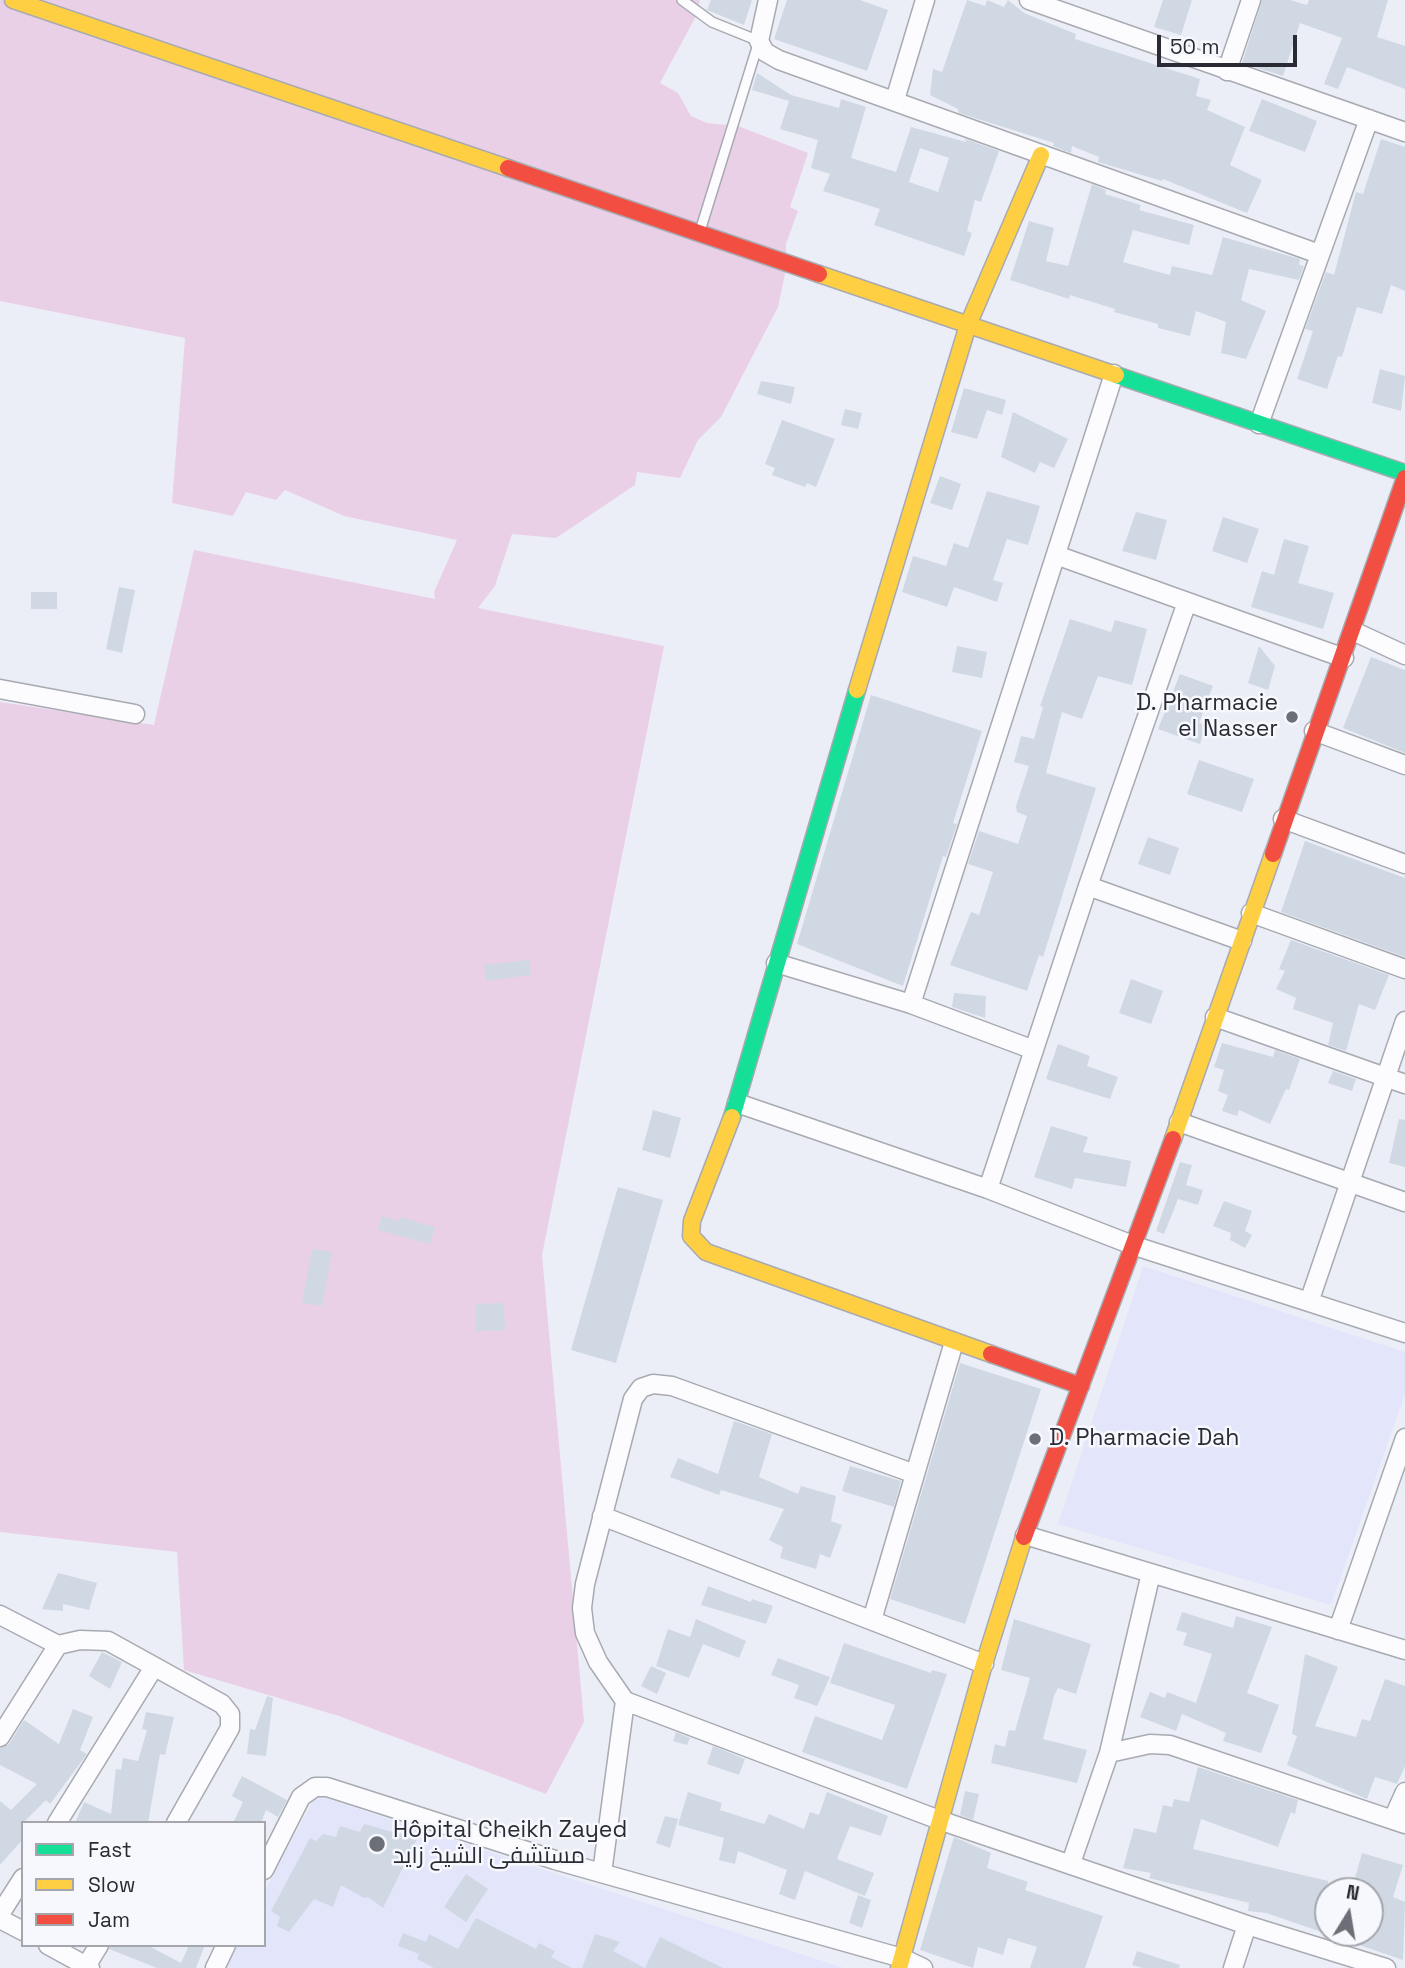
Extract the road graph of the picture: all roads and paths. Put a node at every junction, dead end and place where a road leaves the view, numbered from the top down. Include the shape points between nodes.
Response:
1 (13, 0) edge
2 (682, 0) edge
3 (768, 0) edge
4 (925, 0) edge
5 (1029, 0) edge
6 (1251, 0) edge
7 (759, 41) junction
8 (1227, 71) junction
9 (895, 100) junction
10 (1369, 119) junction
11 (1405, 132) edge
12 (1041, 155) junction
13 (699, 233) junction
14 (1319, 254) junction
15 (968, 325) junction
16 (1114, 374) junction
17 (1259, 424) junction
18 (1405, 475) edge
19 (1056, 555) junction
20 (1187, 602) junction
21 (1353, 631) junction
22 (1405, 655) edge
23 (1344, 658) junction
24 (0, 689) edge
25 (135, 714) dead end
26 (1314, 732) junction
27 (1405, 765) edge
28 (1283, 819) junction
29 (1405, 864) edge
30 (1088, 886) junction
31 (1251, 913) junction
32 (1242, 942) junction
33 (776, 963) junction
34 (1405, 969) edge
35 (911, 1004) junction
36 (1215, 1017) junction
37 (1405, 1021) edge
38 (1034, 1050) junction
39 (1387, 1077) junction
40 (1405, 1084) edge
41 (737, 1103) junction
42 (1179, 1122) junction
43 (1349, 1183) junction
44 (988, 1189) junction
45 (1405, 1202) edge
46 (1135, 1246) junction
47 (1309, 1303) junction
48 (1405, 1332) edge
49 (954, 1342) junction
50 (1081, 1386) junction
51 (1405, 1438) edge
52 (915, 1474) junction
53 (602, 1516) junction
54 (1024, 1535) junction
55 (1151, 1573) junction
56 (0, 1615) edge
57 (873, 1620) junction
58 (1338, 1630) junction
59 (58, 1645) junction
60 (1405, 1650) edge
61 (984, 1664) junction
62 (154, 1667) junction
63 (625, 1701) junction
64 (0, 1737) edge
65 (1109, 1753) junction
66 (1405, 1792) edge
67 (58, 1821) edge
68 (177, 1821) edge
69 (942, 1821) junction
70 (1399, 1822) edge
71 (1071, 1863) junction
72 (266, 1866) edge
73 (602, 1873) junction
74 (21, 1881) edge
75 (0, 1916) edge
76 (1247, 1925) junction
77 (21, 1930) edge
78 (52, 1947) edge
79 (98, 1947) edge
80 (225, 1947) edge
81 (901, 1963) edge
82 (87, 1967) edge
83 (215, 1968) edge
84 (923, 1968) edge
85 (1233, 1968) edge
86 (1386, 1968) edge

1 - 13 street
2 - 7 lane via 712,22
3 - 7 street
4 - 9 street
5 - 8 street
6 - 8 street
7 - 9 street via 765,52 779,60
7 - 13 lane
8 - 10 street
9 - 12 street
10 - 11 street
10 - 14 street
12 - 14 street
12 - 15 street
13 - 15 street
14 - 17 street
15 - 16 street
15 - 33 street
16 - 17 street
16 - 19 street
17 - 18 street
18 - 21 street
19 - 20 street
19 - 35 street
20 - 23 street
20 - 30 street
21 - 22 street
21 - 23 street
23 - 26 street
24 - 25 street
26 - 27 street
26 - 28 street
28 - 29 street
28 - 31 street
30 - 32 street
30 - 38 street
31 - 32 street
31 - 34 street
32 - 36 street
33 - 35 street
33 - 41 street
35 - 38 street
36 - 39 street
36 - 42 street
37 - 39 street
38 - 44 street
39 - 40 street
39 - 43 street
41 - 44 street
41 - 49 street via 692,1221 696,1245
42 - 43 street
42 - 46 street
43 - 45 street
43 - 47 street
44 - 46 street
46 - 47 street
46 - 50 street
47 - 48 street
49 - 50 street
49 - 52 street
50 - 54 street
51 - 58 street
52 - 53 street via 672,1386 653,1384 641,1388 633,1399
52 - 57 street
53 - 57 street
53 - 63 street via 585,1584 584,1633
54 - 55 street
54 - 61 street
55 - 58 street
55 - 65 street
56 - 59 street
57 - 61 street
58 - 60 street
59 - 62 street via 108,1641
59 - 64 street
61 - 69 street
62 - 67 street
62 - 68 street via 222,1704 230,1714 230,1728
63 - 69 street
63 - 73 street
65 - 70 street via 1150,1744 1170,1745
65 - 71 street
66 - 70 street
69 - 71 street
69 - 81 street
71 - 76 street
72 - 73 street via 301,1797 315,1787 327,1787
73 - 81 street
74 - 75 street
75 - 77 street
76 - 85 street
76 - 86 street
78 - 82 street
79 - 82 street
80 - 83 street
81 - 84 street

